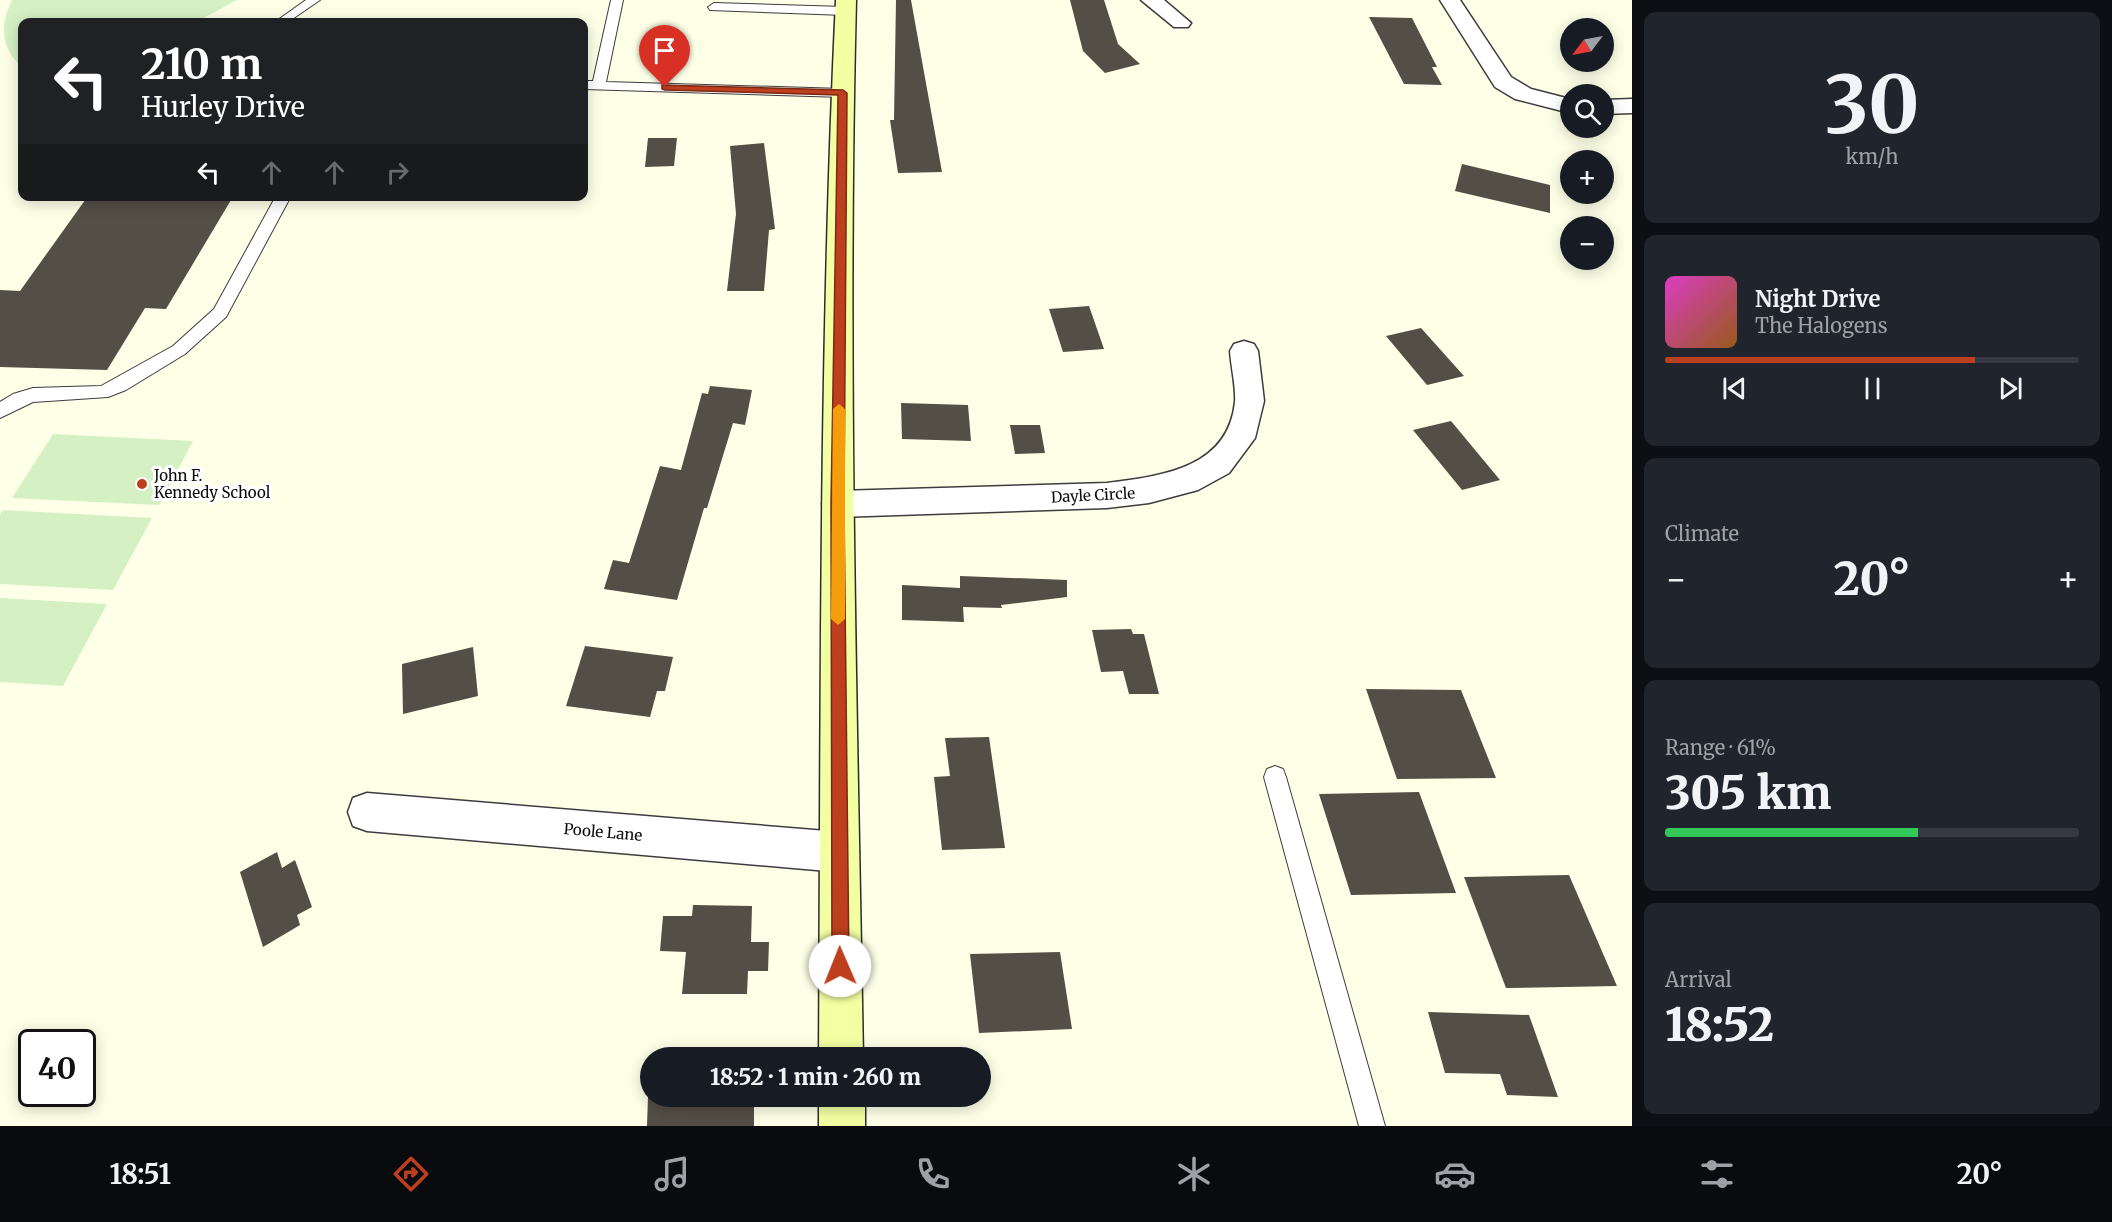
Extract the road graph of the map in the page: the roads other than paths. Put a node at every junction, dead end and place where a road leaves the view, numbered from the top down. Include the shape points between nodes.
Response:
1 (314, 0) edge
2 (617, 0) edge
3 (1151, 0) edge
4 (1450, 0) edge
5 (846, 6) edge
6 (714, 7) dead end
7 (287, 18) edge
8 (1181, 23) dead end
9 (588, 85) edge
10 (599, 85) junction
11 (843, 93) junction
12 (1560, 103) edge
13 (1614, 106) edge
14 (1632, 106) edge
15 (281, 201) edge
16 (1244, 351) dead end
17 (0, 411) edge
18 (838, 504) junction
19 (1275, 777) dead end
20 (367, 812) dead end
21 (839, 852) junction
22 (841, 1047) edge
23 (842, 1107) edge
24 (842, 1126) edge
25 (1372, 1126) edge

1 - 7 lane
2 - 10 lane
3 - 8 street
4 - 12 street via 1503,82 1523,94
5 - 6 lane
5 - 11 street
9 - 10 lane
10 - 11 lane
11 - 18 street
13 - 14 street
15 - 17 lane via 220,313 179,350 102,392 33,395
16 - 18 street, Dayle Circle via 1250,394 1243,429 1226,456 1186,483 1130,494
18 - 21 street
19 - 25 lane
20 - 21 street, Poole Lane
21 - 22 street
23 - 24 street

